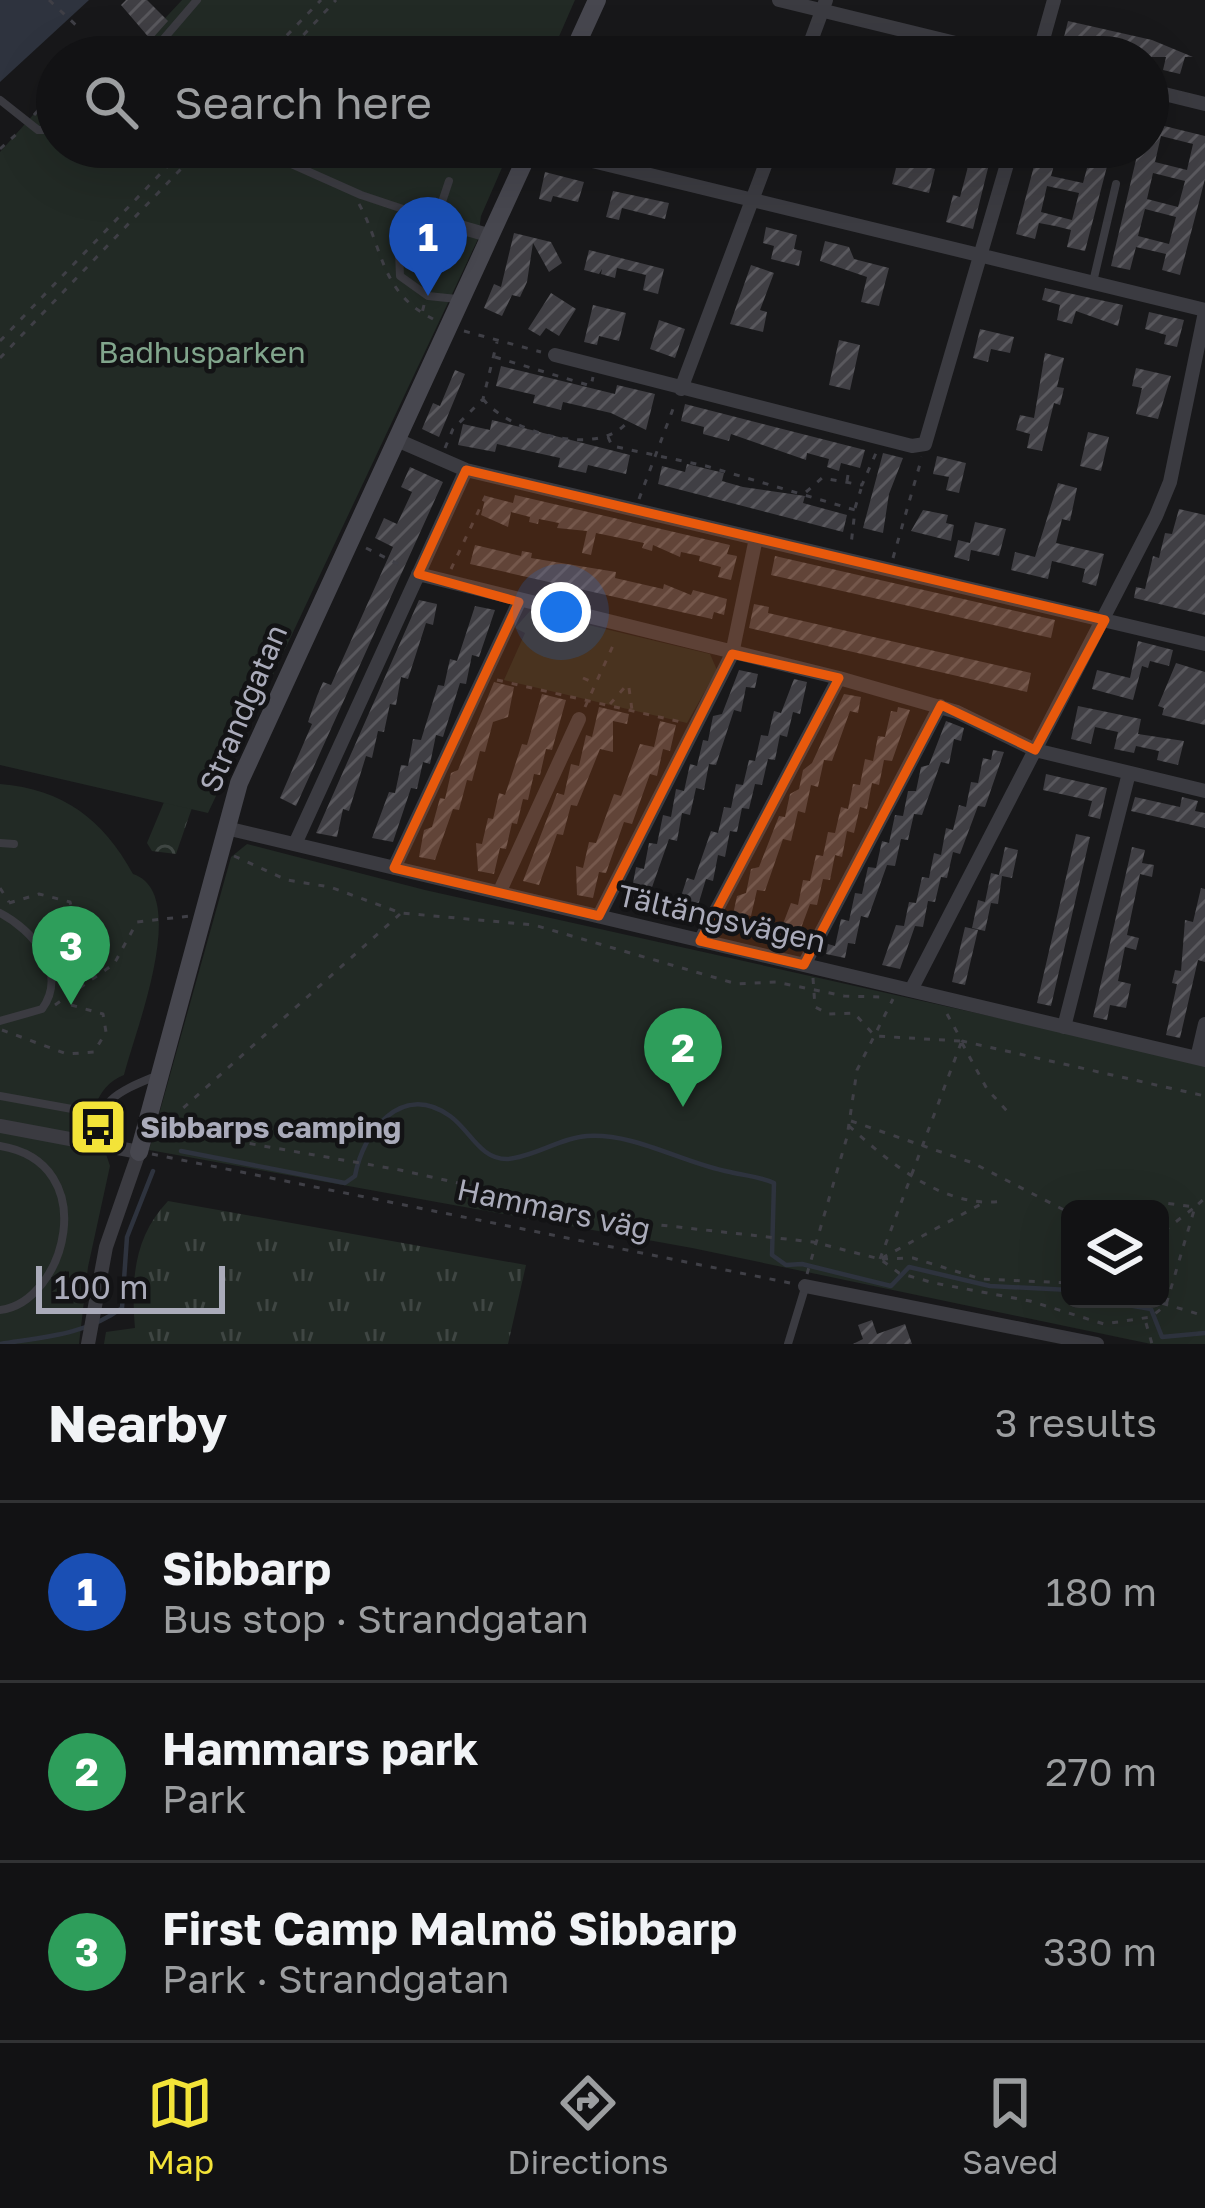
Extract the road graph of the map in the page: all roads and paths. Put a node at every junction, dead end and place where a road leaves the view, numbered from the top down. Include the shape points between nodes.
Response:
1 (49, 0) edge
2 (197, 0) edge
3 (321, 0) edge
4 (336, 0) edge
5 (597, 0) edge
6 (779, 0) edge
7 (1054, 0) edge
8 (824, 5) edge
9 (79, 28) dead end
10 (166, 36) edge
11 (286, 36) edge
12 (303, 36) edge
13 (581, 36) edge
14 (813, 36) edge
15 (937, 36) edge
16 (1044, 36) edge
17 (1169, 95) edge
18 (0, 100) edge
19 (1205, 104) edge
20 (36, 128) edge
21 (166, 168) edge
22 (182, 168) edge
23 (300, 168) edge
24 (522, 168) edge
25 (620, 168) edge
26 (764, 168) edge
27 (1006, 168) edge
28 (449, 181) dead end
29 (1116, 184) dead end
30 (350, 190) junction
31 (753, 200) junction
32 (432, 219) junction
33 (448, 222) junction
34 (488, 235) junction
35 (980, 255) junction
36 (1093, 282) junction
37 (459, 299) junction
38 (425, 302) dead end
39 (1205, 311) edge
40 (422, 313) junction
41 (446, 326) junction
42 (498, 340) junction
43 (0, 341) edge
44 (555, 355) joint
45 (493, 356) junction
46 (0, 358) edge
47 (596, 365) junction
48 (681, 388) junction
49 (483, 399) junction
50 (629, 420) dead end
51 (608, 437) junction
52 (880, 438) junction
53 (397, 440) junction
54 (926, 444) junction
55 (656, 455) junction
56 (440, 459) junction
57 (706, 466) junction
58 (849, 469) dead end
59 (466, 470) junction
60 (704, 475) dead end
61 (494, 477) junction
62 (847, 482) junction
63 (862, 485) junction
64 (805, 493) junction
65 (635, 510) junction
66 (855, 510) junction
67 (755, 538) junction
68 (349, 539) junction
69 (847, 560) junction
70 (889, 570) junction
71 (418, 574) junction
72 (446, 582) junction
73 (519, 602) junction
74 (573, 615) junction
75 (1105, 620) junction
76 (622, 627) junction
77 (559, 640) dead end
78 (1205, 644) edge
79 (732, 654) junction
80 (484, 677) junction
81 (584, 678) dead end
82 (839, 678) junction
83 (596, 684) junction
84 (588, 701) junction
85 (609, 706) junction
86 (940, 706) junction
87 (632, 711) junction
88 (579, 719) joint
89 (695, 726) junction
90 (1035, 750) junction
91 (1129, 773) junction
92 (1205, 791) edge
93 (224, 837) junction
94 (0, 843) edge
95 (14, 844) dead end
96 (295, 844) junction
97 (394, 868) junction
98 (0, 888) edge
99 (499, 893) junction
100 (9, 903) junction
101 (0, 913) edge
102 (401, 913) junction
103 (598, 916) junction
104 (202, 917) junction
105 (13, 920) junction
106 (700, 941) junction
107 (41, 947) junction
108 (809, 966) junction
109 (812, 989) junction
110 (903, 992) junction
111 (945, 998) junction
112 (62, 1002) junction
113 (41, 1009) junction
114 (1205, 1024) edge
115 (0, 1025) edge
116 (1064, 1027) junction
117 (875, 1036) junction
118 (962, 1041) junction
119 (1201, 1059) edge
120 (158, 1076) junction
121 (1205, 1094) edge
122 (0, 1096) edge
123 (83, 1111) dead end
124 (1007, 1111) dead end
125 (849, 1123) junction
126 (0, 1126) edge
127 (147, 1137) junction
128 (103, 1144) junction
129 (921, 1144) junction
130 (0, 1145) edge
131 (910, 1174) junction
132 (1205, 1198) edge
133 (1004, 1202) dead end
134 (983, 1203) junction
135 (1169, 1204) edge
136 (1061, 1208) edge
137 (1195, 1208) junction
138 (1169, 1227) edge
139 (813, 1242) junction
140 (880, 1259) junction
141 (807, 1278) junction
142 (1061, 1283) edge
143 (1169, 1295) edge
144 (1030, 1301) junction
145 (1169, 1306) edge
146 (1162, 1308) edge
147 (0, 1310) edge
148 (1205, 1316) edge
149 (1151, 1317) junction
150 (1021, 1329) junction
151 (88, 1334) edge
152 (788, 1344) edge
153 (1097, 1344) edge
154 (1152, 1344) edge

1 - 9 path
2 - 10 lane
3 - 11 path
4 - 12 path
5 - 13 street
6 - 8 street
7 - 16 street
8 - 14 street
8 - 15 street
17 - 19 street
18 - 20 lane
21 - 43 path
22 - 46 path
23 - 30 lane
24 - 34 street, Strandgatan
25 - 31 street
26 - 31 street
27 - 35 street
28 - 33 lane via 440,208
29 - 36 lane
30 - 32 lane
30 - 40 path via 376,233 387,278
31 - 35 street
31 - 48 street
32 - 33 street
32 - 37 lane via 399,250 400,276 428,296
33 - 34 street
34 - 37 street, Strandgatan
35 - 36 street
35 - 54 street
36 - 39 street
37 - 41 street, Strandgatan
38 - 40 path
39 - 75 street via 1171,482
40 - 41 path
41 - 42 path
41 - 53 street, Strandgatan
42 - 44 path
42 - 45 path
44 - 47 street
45 - 47 path via 592,386
45 - 49 path
47 - 48 street
48 - 52 street
48 - 55 path
49 - 51 path via 515,425
49 - 56 path via 453,429
50 - 51 path
51 - 55 path via 612,446
52 - 54 street
52 - 63 path
53 - 56 street
53 - 68 street, Strandgatan
54 - 70 path
55 - 57 path
55 - 65 path
56 - 59 street
57 - 60 path
57 - 64 path
58 - 62 path
59 - 61 street
59 - 71 street
61 - 65 street
61 - 72 path
62 - 63 path
62 - 64 path via 822,478
63 - 66 path
64 - 66 path
65 - 67 street
66 - 69 path
67 - 69 street
67 - 79 street
68 - 71 path
68 - 93 street, Strandgatan via 238,783
69 - 70 street
70 - 75 street
71 - 72 street
71 - 96 street
72 - 73 street
73 - 74 street
73 - 80 street
74 - 76 street
74 - 77 path
75 - 78 street
75 - 90 street
76 - 79 street
76 - 83 path
79 - 82 street
79 - 89 street
80 - 84 path
80 - 97 street
81 - 83 path
82 - 86 street
82 - 106 street
83 - 84 path
84 - 85 path
84 - 88 path
85 - 87 path
85 - 87 path via 627,687
86 - 90 street
86 - 108 street
87 - 89 path
88 - 99 street
89 - 103 street
90 - 91 street
90 - 110 street
91 - 92 street
91 - 116 street
93 - 96 street, Tältängsvägen
93 - 102 path via 250,867
93 - 104 street, Strandgatan
94 - 95 lane
96 - 97 street, Tältängsvägen
97 - 99 street, Tältängsvägen
98 - 100 path
99 - 103 street, Tältängsvägen
100 - 105 path
100 - 107 path via 39,894 70,902 75,921
101 - 105 lane
102 - 109 path via 534,925 737,984
102 - 127 path
103 - 106 street, Tältängsvägen
104 - 112 path via 137,922 114,964
104 - 120 street, Strandgatan
105 - 107 lane
106 - 108 street, Tältängsvägen
107 - 113 lane via 51,980
108 - 109 path
108 - 110 street, Tältängsvägen
109 - 110 path via 862,998
109 - 117 path via 821,1011 854,1013
110 - 111 street, Tältängsvägen
110 - 117 path
111 - 116 street, Tältängsvägen
111 - 118 path
112 - 113 path
112 - 115 path via 104,1013 101,1047 67,1054
113 - 115 lane
114 - 119 street
116 - 119 street, Tältängsvägen
117 - 118 path
117 - 125 path via 857,1070
118 - 121 path
118 - 124 path
118 - 129 path
120 - 127 street, Strandgatan
120 - 128 lane via 107,1102 98,1127
122 - 123 lane
125 - 129 path
125 - 131 path
125 - 139 path
126 - 128 street
127 - 128 street
127 - 139 path via 362,1164 633,1222
127 - 141 path, Hammars väg
127 - 151 street, Strandgatan via 106,1246
129 - 131 path
129 - 136 path
130 - 147 lane via 42,1165 67,1203 38,1292
131 - 134 path
131 - 140 path
132 - 137 path
133 - 134 path
134 - 140 path
135 - 137 path
137 - 138 path
137 - 143 path
139 - 140 path
139 - 141 path
140 - 142 path via 941,1264 981,1279
140 - 144 path via 906,1275
141 - 150 street
141 - 152 lane
144 - 149 path via 1104,1324
144 - 150 path
145 - 148 path
146 - 149 path
149 - 154 path
150 - 153 street

